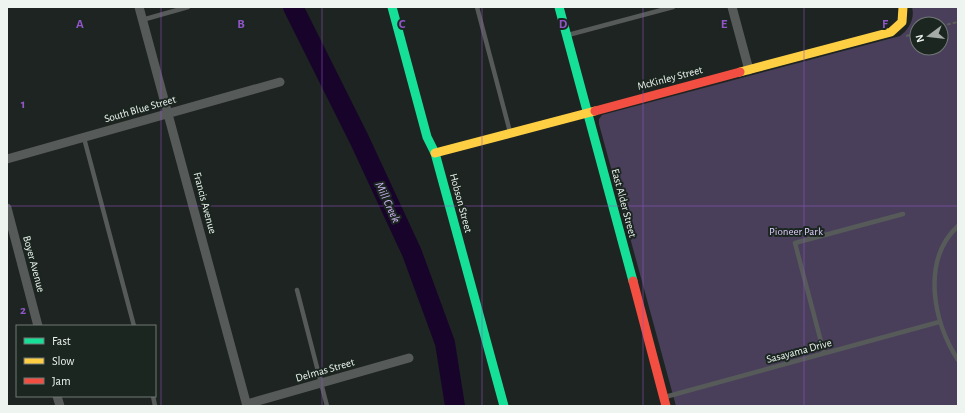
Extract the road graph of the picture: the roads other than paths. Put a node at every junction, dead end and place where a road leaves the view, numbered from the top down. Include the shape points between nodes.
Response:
1 (139, 7) edge
2 (188, 7) edge
3 (392, 7) edge
4 (477, 7) edge
5 (559, 7) edge
6 (650, 7) edge
7 (673, 7) edge
8 (732, 7) edge
9 (903, 7) edge
10 (651, 13) junction
11 (142, 20) junction
12 (567, 35) junction
13 (749, 70) junction
14 (280, 82) dead end
15 (587, 113) junction
16 (168, 114) junction
17 (510, 133) junction
18 (84, 138) junction
19 (435, 153) junction
20 (7, 159) edge
21 (7, 208) edge
22 (904, 214) dead end
23 (958, 226) edge
24 (297, 290) dead end
25 (939, 322) junction
26 (38, 325) edge
27 (134, 325) edge
28 (824, 353) junction
29 (409, 358) dead end
30 (958, 360) edge
31 (321, 383) junction
32 (665, 402) edge
33 (247, 405) edge
34 (327, 406) edge
35 (504, 406) edge

1 - 11 street, Francis Avenue
2 - 11 lane
3 - 19 street, Hobson Street via 427,137
4 - 17 lane
5 - 12 street, East Alder Street
6 - 10 lane
7 - 10 lane
8 - 13 street
9 - 13 street, McKinley Street via 904,18 898,28 891,32
10 - 12 lane
11 - 16 street, Francis Avenue
12 - 15 street, East Alder Street
13 - 15 street, McKinley Street
14 - 16 street, South Blue Street
15 - 17 street, McKinley Street
15 - 32 street, East Alder Street
16 - 18 street, South Blue Street
16 - 33 street, Francis Avenue
17 - 19 street, McKinley Street
18 - 20 street, South Blue Street
18 - 27 lane
19 - 35 street, Hobson Street
21 - 26 street, Boyer Avenue
22 - 28 lane via 795,243
23 - 25 lane via 945,240 938,258 935,298
24 - 31 lane
25 - 28 lane, Sasayama Drive
25 - 30 lane
28 - 32 lane, Sasayama Drive
29 - 31 street, Delmas Street
31 - 33 street, Delmas Street
31 - 34 lane

